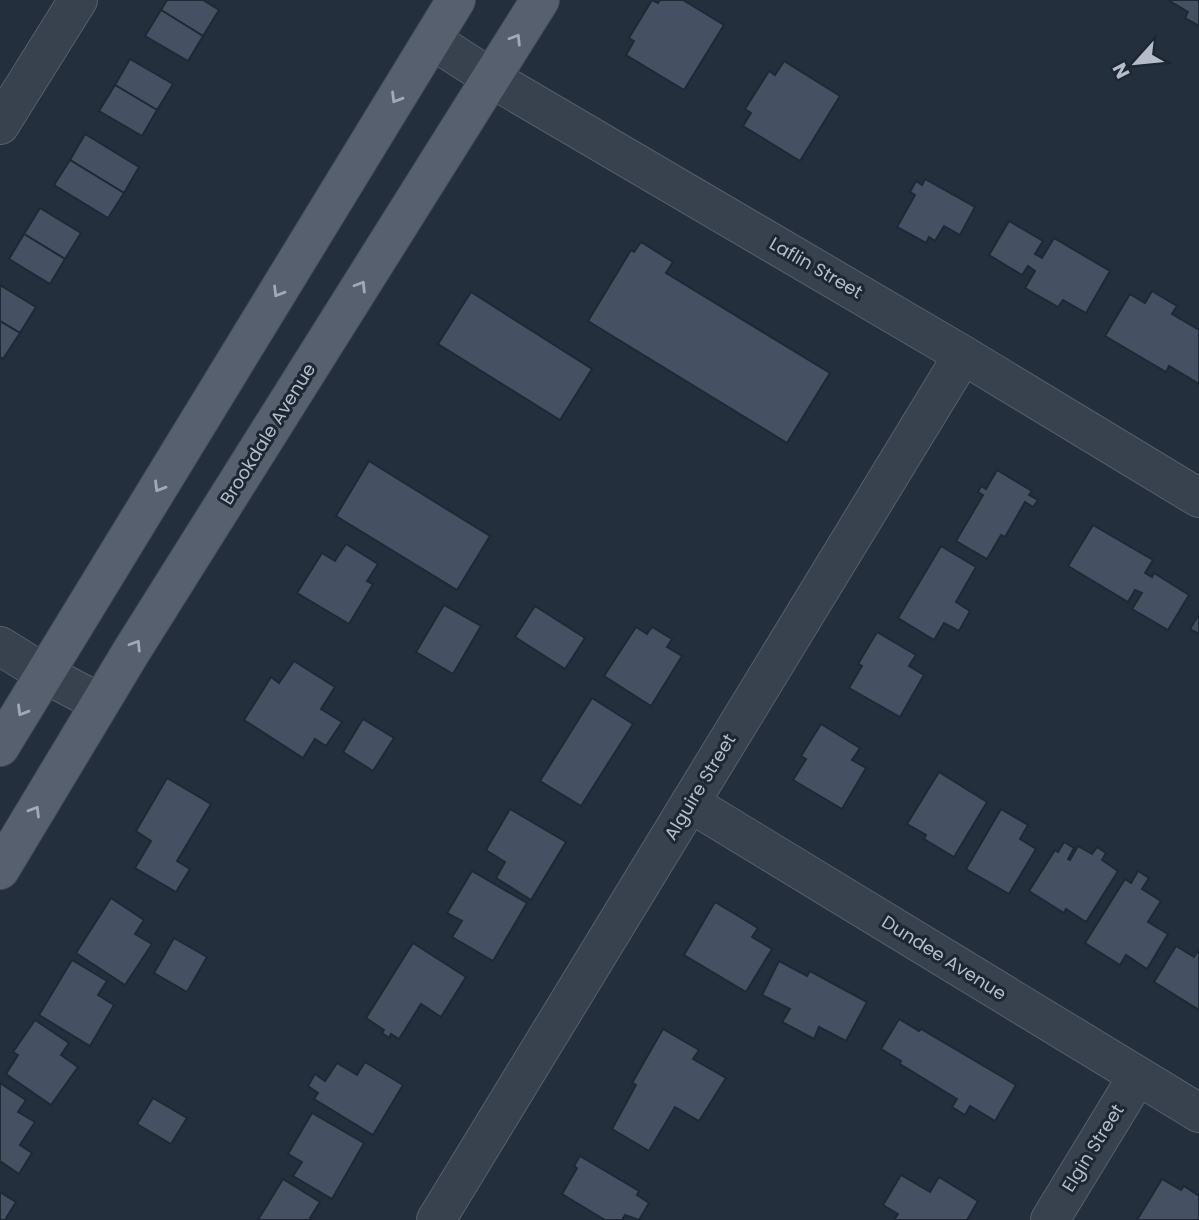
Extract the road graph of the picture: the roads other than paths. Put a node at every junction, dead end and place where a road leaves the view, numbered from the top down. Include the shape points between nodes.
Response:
1 (78, 0) edge
2 (456, 0) edge
3 (540, 0) edge
4 (432, 40) junction
5 (491, 78) junction
6 (0, 125) edge
7 (963, 355) junction
8 (1199, 498) edge
9 (0, 646) edge
10 (44, 674) junction
11 (100, 703) junction
12 (0, 747) edge
13 (690, 803) junction
14 (0, 870) edge
15 (1137, 1077) junction
16 (1199, 1114) edge
17 (436, 1220) edge
18 (1049, 1220) edge

1 - 6 street
2 - 4 main road
5 -> 3 main road, Brookdale Avenue
4 - 5 street, Laflin Street
4 -> 10 main road
5 - 7 street, Laflin Street
11 -> 5 main road, Brookdale Avenue
7 - 8 street, Laflin Street
7 - 13 street, Alguire Street
9 - 10 street
10 - 11 street
10 -> 12 main road
14 -> 11 main road, Brookdale Avenue
13 - 15 street, Dundee Avenue
13 - 17 street, Alguire Street
15 - 16 street, Dundee Avenue
15 - 18 street, Elgin Street

